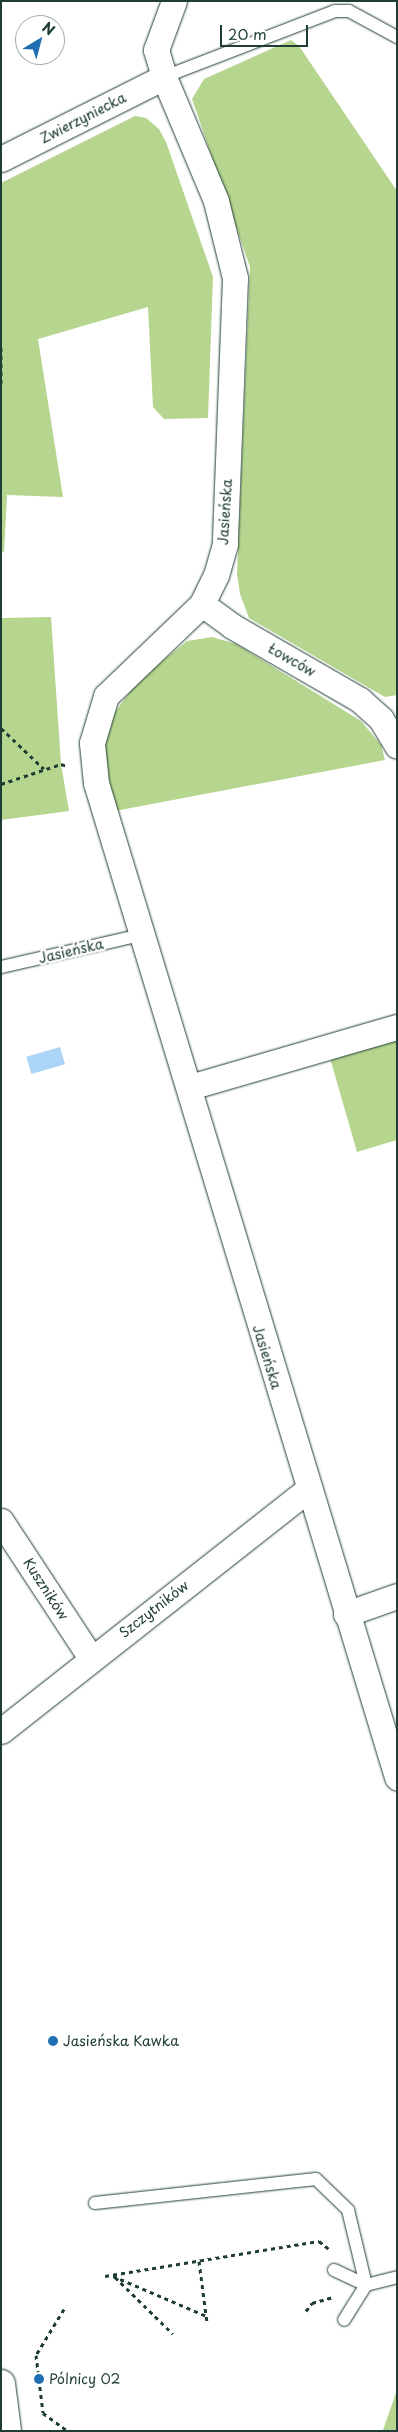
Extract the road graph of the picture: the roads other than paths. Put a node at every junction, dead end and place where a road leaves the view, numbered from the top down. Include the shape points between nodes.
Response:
1 (174, 1) edge
2 (397, 37) edge
3 (164, 77) junction
4 (1, 159) edge
5 (202, 604) junction
6 (389, 714) edge
7 (397, 746) edge
8 (141, 936) junction
9 (1, 966) edge
10 (397, 1027) edge
11 (190, 1088) junction
12 (308, 1489) junction
13 (1, 1521) edge
14 (397, 1596) edge
15 (346, 1614) junction
16 (92, 1658) junction
17 (1, 1731) edge
18 (397, 1777) edge
19 (95, 2203) dead end
20 (334, 2270) road end
21 (397, 2277) edge
22 (366, 2285) junction
23 (344, 2320) dead end
24 (1, 2384) edge
25 (7, 2431) edge

1 - 3 street, Jasieńska via 156,50
2 - 3 lane via 358,14 335,11
3 - 4 street, Zwierzyniecka
3 - 5 street, Jasieńska via 216,202 235,278 225,544 216,575
5 - 6 street, Łowców via 232,626
5 - 8 street, Jasieńska via 106,696 92,743 96,783
6 - 7 street, Łowców
8 - 9 lane, Jasieńska
8 - 11 street, Jasieńska
10 - 11 street
11 - 12 street, Jasieńska
12 - 15 street, Jasieńska
12 - 16 street, Szczytników
13 - 16 street, Kuszników
14 - 15 street
15 - 18 street, Jasieńska
16 - 17 street, Szczytników
19 - 22 lane via 316,2179 348,2210
20 - 22 lane
21 - 22 lane
22 - 23 lane
24 - 25 street

